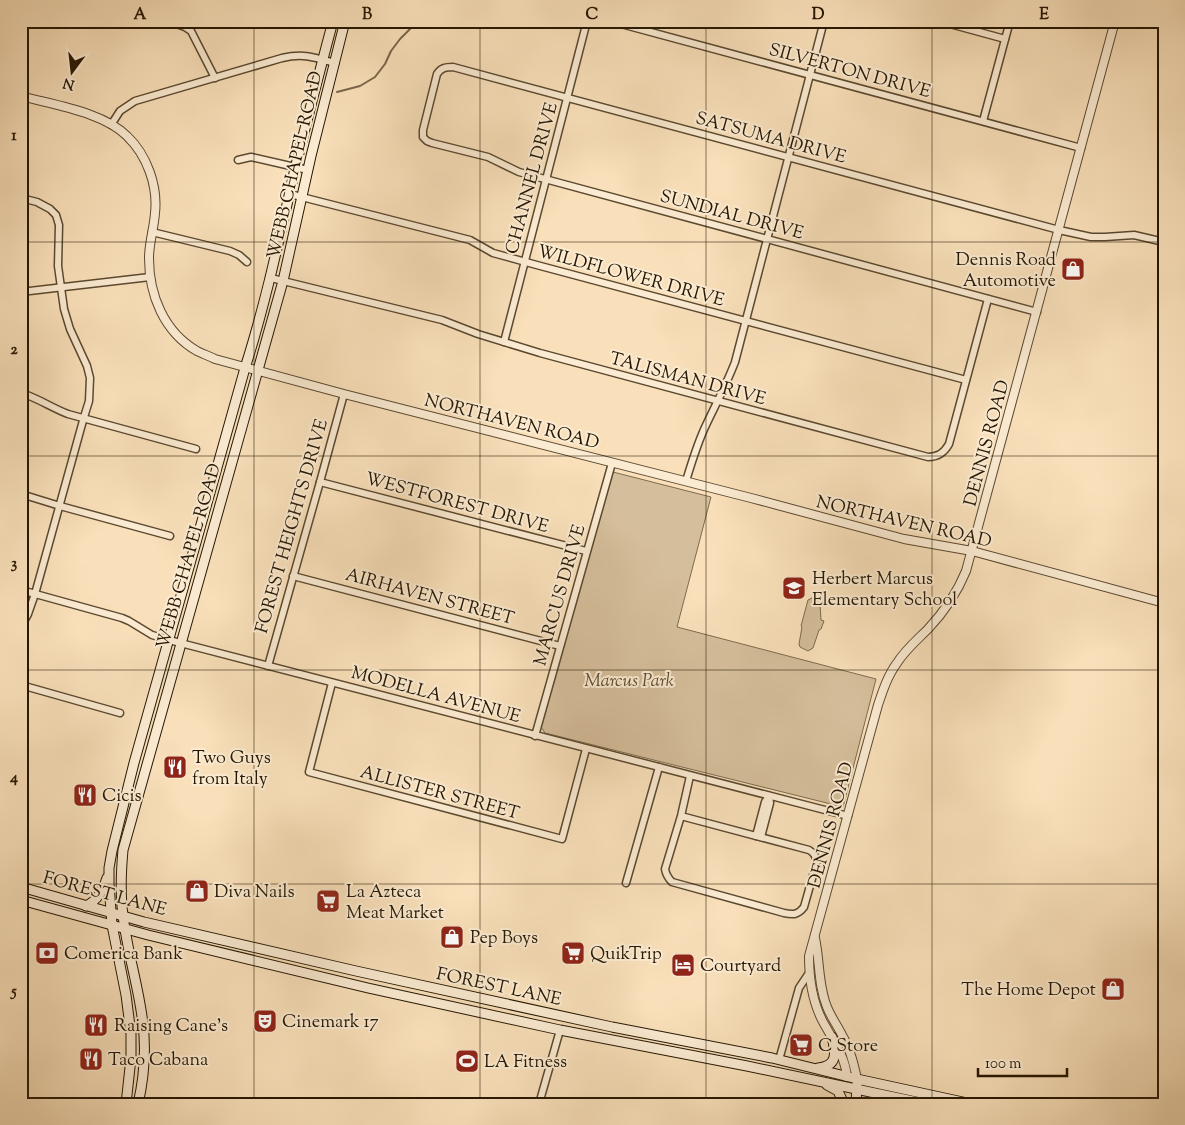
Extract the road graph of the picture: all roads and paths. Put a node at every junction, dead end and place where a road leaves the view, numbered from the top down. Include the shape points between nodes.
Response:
1 (168, 21) edge
2 (333, 21) edge
3 (346, 21) edge
4 (587, 21) edge
5 (610, 21) edge
6 (824, 21) edge
7 (939, 21) edge
8 (1010, 21) edge
9 (1116, 21) edge
10 (1005, 39) junction
11 (323, 60) junction
12 (334, 63) junction
13 (811, 75) junction
14 (215, 78) junction
15 (21, 96) edge
16 (567, 97) junction
17 (983, 121) junction
18 (111, 125) junction
19 (423, 137) joint
20 (1081, 148) junction
21 (788, 157) junction
22 (238, 160) dead end
23 (296, 167) junction
24 (308, 170) junction
25 (546, 179) junction
26 (290, 194) junction
27 (302, 197) junction
28 (21, 198) edge
29 (1059, 230) junction
30 (152, 232) junction
31 (766, 239) junction
32 (1164, 242) edge
33 (524, 261) junction
34 (247, 262) dead end
35 (150, 277) junction
36 (270, 278) junction
37 (283, 281) junction
38 (60, 288) junction
39 (21, 292) edge
40 (988, 299) junction
41 (1037, 312) junction
42 (746, 321) junction
43 (504, 342) junction
44 (245, 368) junction
45 (257, 371) junction
46 (966, 380) junction
47 (21, 393) edge
48 (344, 394) junction
49 (718, 401) junction
50 (84, 417) junction
51 (196, 449) dead end
52 (612, 463) junction
53 (320, 482) junction
54 (686, 482) junction
55 (21, 494) edge
56 (60, 506) junction
57 (170, 536) dead end
58 (586, 551) junction
59 (972, 551) junction
60 (293, 576) junction
61 (21, 590) edge
62 (35, 594) junction
63 (1164, 603) edge
64 (21, 627) edge
65 (169, 640) junction
66 (181, 643) junction
67 (560, 646) junction
68 (268, 666) junction
69 (332, 683) junction
70 (21, 686) edge
71 (120, 713) dead end
72 (535, 736) junction
73 (586, 749) junction
74 (659, 767) junction
75 (690, 776) junction
76 (769, 796) junction
77 (680, 816) junction
78 (848, 816) junction
79 (119, 821) junction
80 (130, 823) junction
81 (758, 836) junction
82 (110, 868) junction
83 (626, 883) dead end
84 (21, 887) edge
85 (36, 892) junction
86 (21, 900) edge
87 (33, 903) junction
88 (86, 906) junction
89 (111, 913) junction
90 (123, 916) junction
91 (112, 925) junction
92 (125, 929) junction
93 (815, 936) junction
94 (271, 951) junction
95 (268, 964) junction
96 (339, 968) junction
97 (809, 973) junction
98 (336, 980) junction
99 (426, 986) junction
100 (422, 1000) junction
101 (825, 1001) junction
102 (816, 1004) junction
103 (564, 1016) junction
104 (560, 1030) junction
105 (666, 1037) junction
106 (832, 1037) junction
107 (663, 1050) junction
108 (750, 1054) junction
109 (779, 1060) junction
110 (748, 1066) junction
111 (813, 1068) junction
112 (815, 1080) junction
113 (852, 1083) junction
114 (128, 1084) junction
115 (142, 1084) junction
116 (878, 1093) junction
117 (126, 1104) edge
118 (138, 1104) edge
119 (539, 1104) edge
120 (844, 1104) edge
121 (857, 1104) edge
122 (928, 1104) edge
123 (972, 1104) edge

1 - 14 street via 185,26 191,32
2 - 11 main road, WEBB CHAPEL ROAD
3 - 12 main road, WEBB CHAPEL ROAD
4 - 16 street, CHANNEL DRIVE
5 - 13 street, SILVERTON DRIVE
6 - 13 street
7 - 10 street
8 - 10 street
9 - 20 street, DENNIS ROAD
10 - 17 street
11 - 12 street
11 - 14 street via 294,55
11 - 23 main road, WEBB CHAPEL ROAD
12 - 24 main road, WEBB CHAPEL ROAD
13 - 17 street, SILVERTON DRIVE
13 - 21 street
14 - 18 street via 135,101 120,111
15 - 18 street, NORTHAVEN ROAD via 91,115
16 - 19 street, SATSUMA DRIVE via 446,66 437,74
16 - 21 street, SATSUMA DRIVE
16 - 25 street, CHANNEL DRIVE
17 - 20 street, SILVERTON DRIVE
18 - 30 street, NORTHAVEN ROAD via 127,136 148,169 155,196
19 - 25 street, SUNDIAL DRIVE via 432,143 488,158 519,172
20 - 29 street, DENNIS ROAD
21 - 29 street, SATSUMA DRIVE
21 - 31 street
22 - 23 street via 251,157
23 - 24 street
23 - 26 main road, WEBB CHAPEL ROAD
24 - 27 main road, WEBB CHAPEL ROAD
25 - 31 street, SUNDIAL DRIVE
25 - 33 street, CHANNEL DRIVE
26 - 27 street, WILDFLOWER DRIVE
26 - 36 main road, WEBB CHAPEL ROAD
27 - 33 street, WILDFLOWER DRIVE via 470,240 494,253
27 - 37 main road, WEBB CHAPEL ROAD
28 - 38 street via 44,205 56,215 60,226
29 - 32 street, SATSUMA DRIVE via 1091,237 1134,236
29 - 41 street, DENNIS ROAD
30 - 34 street via 230,252
30 - 35 street, NORTHAVEN ROAD
31 - 40 street, SUNDIAL DRIVE
31 - 42 street
33 - 42 street, WILDFLOWER DRIVE
33 - 43 street, CHANNEL DRIVE
35 - 38 street
35 - 44 street, NORTHAVEN ROAD via 164,319 185,343 215,359
36 - 37 street, TALISMAN DRIVE
36 - 44 main road, WEBB CHAPEL ROAD
37 - 43 street, TALISMAN DRIVE via 442,320
37 - 45 main road, WEBB CHAPEL ROAD
38 - 39 street
38 - 50 street via 70,330 90,378 89,401
40 - 41 street, SUNDIAL DRIVE
40 - 46 street, TALISMAN DRIVE
41 - 59 street, DENNIS ROAD
42 - 46 street, WILDFLOWER DRIVE
42 - 49 street via 729,378
43 - 49 street, TALISMAN DRIVE
44 - 45 street, NORTHAVEN ROAD
44 - 65 main road, WEBB CHAPEL ROAD
45 - 48 street, NORTHAVEN ROAD
45 - 66 main road, WEBB CHAPEL ROAD
46 - 49 street, TALISMAN DRIVE via 949,444 945,451 934,457
47 - 50 street via 68,414
48 - 52 street, NORTHAVEN ROAD
48 - 53 street, FOREST HEIGHTS DRIVE
49 - 54 street via 699,441
50 - 51 street
50 - 56 street
52 - 54 street, NORTHAVEN ROAD
52 - 58 street, MARCUS DRIVE
53 - 58 street, WESTFOREST DRIVE
53 - 60 street, FOREST HEIGHTS DRIVE
54 - 59 street, NORTHAVEN ROAD via 904,539
55 - 56 street
56 - 57 street
56 - 62 street
58 - 67 street, MARCUS DRIVE
59 - 63 street, NORTHAVEN ROAD
59 - 78 street, DENNIS ROAD via 952,600 907,649 885,685
60 - 67 street, AIRHAVEN STREET
60 - 68 street, FOREST HEIGHTS DRIVE
61 - 62 street, MODELLA AVENUE
62 - 64 street
62 - 65 street, MODELLA AVENUE via 122,618 152,635
65 - 66 street, MODELLA AVENUE
65 - 79 main road, WEBB CHAPEL ROAD
66 - 68 street, MODELLA AVENUE
66 - 80 main road, WEBB CHAPEL ROAD
67 - 72 street, MARCUS DRIVE
68 - 69 street, MODELLA AVENUE
69 - 72 street, MODELLA AVENUE
69 - 73 street, ALLISTER STREET via 309,772 562,839
70 - 71 street
72 - 73 street, MODELLA AVENUE
73 - 74 street, MODELLA AVENUE
74 - 75 street, MODELLA AVENUE
74 - 83 street
75 - 76 street, MODELLA AVENUE
75 - 77 street
76 - 78 street, MODELLA AVENUE
76 - 81 street via 770,803
77 - 81 street
77 - 81 street via 665,869 672,882 797,914 804,907 816,857 799,847
78 - 93 street, DENNIS ROAD
79 - 80 main road
79 - 82 main road, WEBB CHAPEL ROAD
80 - 90 main road, WEBB CHAPEL ROAD via 122,861
82 - 88 main road via 102,891
82 - 89 main road, WEBB CHAPEL ROAD
84 - 85 main road, FOREST LANE
85 - 87 main road
85 - 88 main road, FOREST LANE
86 - 87 main road, FOREST LANE
87 - 91 main road, FOREST LANE
88 - 89 main road, FOREST LANE
89 - 90 main road, FOREST LANE
89 - 91 main road, WEBB CHAPEL ROAD
90 - 92 main road, WEBB CHAPEL ROAD
90 - 94 main road, FOREST LANE
91 - 92 main road, FOREST LANE
91 - 114 main road, WEBB CHAPEL ROAD via 131,1034
92 - 95 main road, FOREST LANE
92 - 115 main road, WEBB CHAPEL ROAD via 144,1026
93 - 97 street, DENNIS ROAD via 809,956
93 - 101 street
94 - 95 main road
94 - 96 main road, FOREST LANE
95 - 98 main road, FOREST LANE
96 - 98 main road
96 - 99 main road, FOREST LANE
97 - 102 street, DENNIS ROAD
97 - 109 street via 799,988
98 - 100 main road, FOREST LANE
99 - 100 main road
99 - 103 main road, FOREST LANE
100 - 104 main road, FOREST LANE
101 - 102 street
101 - 113 street via 854,1063
102 - 106 street, DENNIS ROAD
103 - 104 main road
103 - 105 main road, FOREST LANE
104 - 107 main road, FOREST LANE
104 - 119 street
105 - 107 main road
105 - 108 main road, FOREST LANE
106 - 111 main road via 836,1050 833,1061 827,1066
106 - 113 street, DENNIS ROAD
107 - 110 main road, FOREST LANE
108 - 109 main road, FOREST LANE
108 - 110 main road
109 - 111 main road, FOREST LANE
110 - 112 main road, FOREST LANE
111 - 113 main road, FOREST LANE
112 - 113 main road, FOREST LANE
112 - 120 main road via 838,1092
113 - 116 main road, FOREST LANE
113 - 120 main road
113 - 121 main road
113 - 123 main road, FOREST LANE
114 - 115 main road
114 - 117 main road, WEBB CHAPEL ROAD
115 - 118 main road, WEBB CHAPEL ROAD
116 - 121 main road via 866,1096
116 - 122 main road, FOREST LANE

